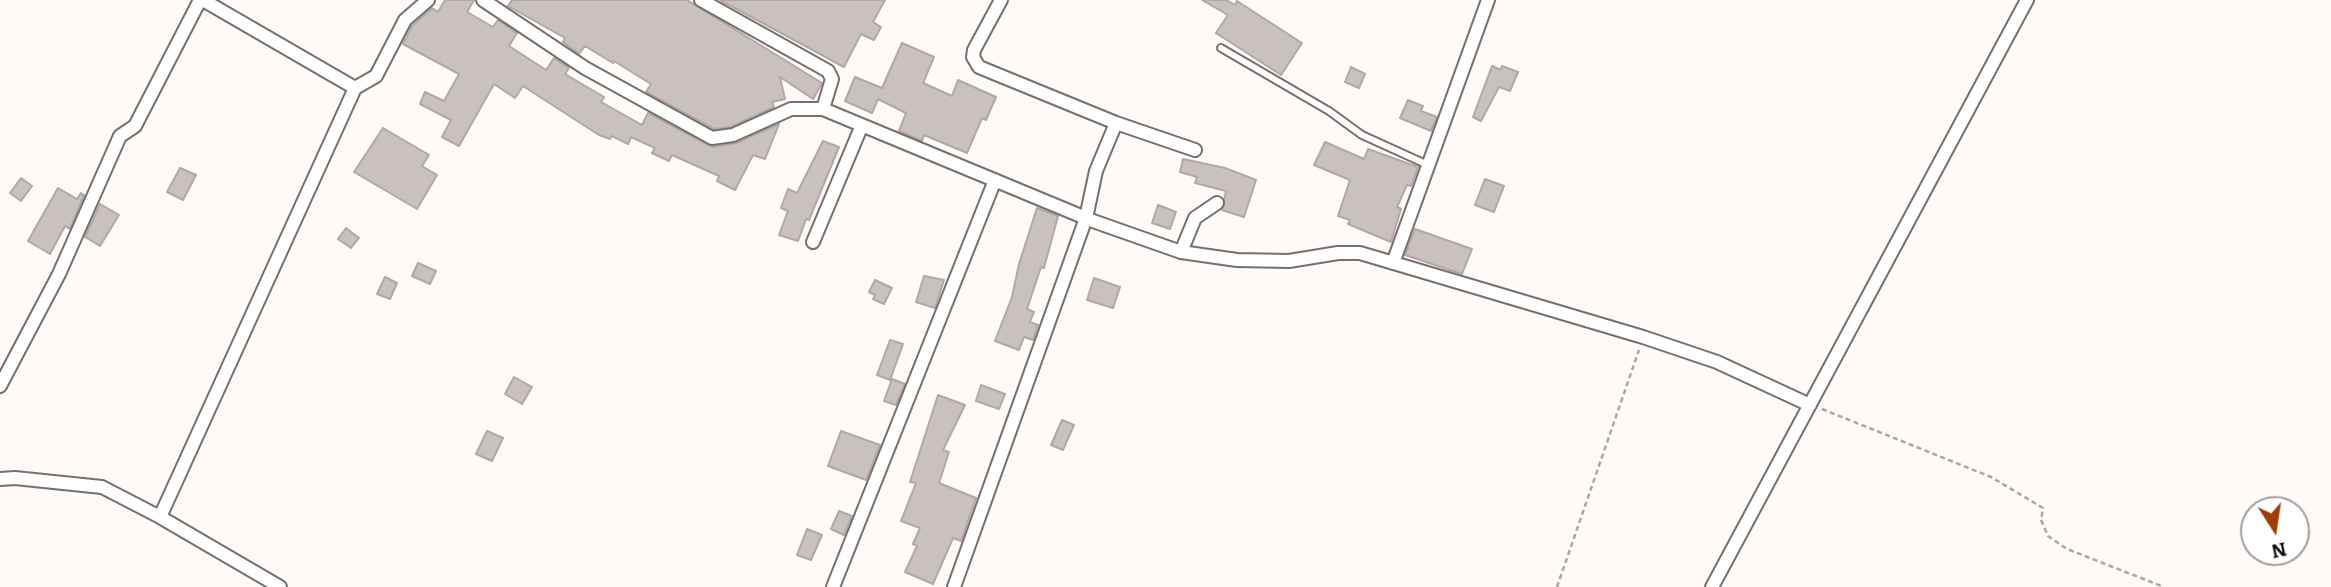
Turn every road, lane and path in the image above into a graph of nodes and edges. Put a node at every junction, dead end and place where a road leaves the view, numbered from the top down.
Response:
1 (201, 0) edge
2 (428, 0) edge
3 (483, 0) edge
4 (701, 0) edge
5 (1001, 0) edge
6 (1488, 0) edge
7 (2027, 0) edge
8 (1221, 48) dead end
9 (355, 88) junction
10 (823, 109) junction
11 (1116, 123) junction
12 (862, 125) junction
13 (1195, 150) dead end
14 (1428, 165) junction
15 (995, 180) junction
16 (1217, 203) dead end
17 (1086, 218) junction
18 (813, 242) dead end
19 (1181, 252) junction
20 (1393, 262) junction
21 (1643, 337) junction
22 (0, 386) edge
23 (1810, 405) junction
24 (0, 479) edge
25 (160, 517) junction
26 (280, 587) edge
27 (833, 587) edge
28 (954, 587) edge
29 (1557, 587) edge
30 (1712, 587) edge
31 (2164, 587) edge

1 - 9 street
1 - 22 street
2 - 9 street
3 - 10 street
4 - 10 street
5 - 11 street
6 - 14 street
7 - 23 street
8 - 14 lane
9 - 25 street
10 - 12 street
11 - 13 street
11 - 17 street
12 - 15 street
12 - 18 street
14 - 20 street
15 - 17 street
15 - 27 street
16 - 19 street
17 - 19 street
17 - 28 street
19 - 20 street
20 - 21 street
21 - 23 street
21 - 29 path
23 - 30 street
23 - 31 path
24 - 25 street
25 - 26 street

